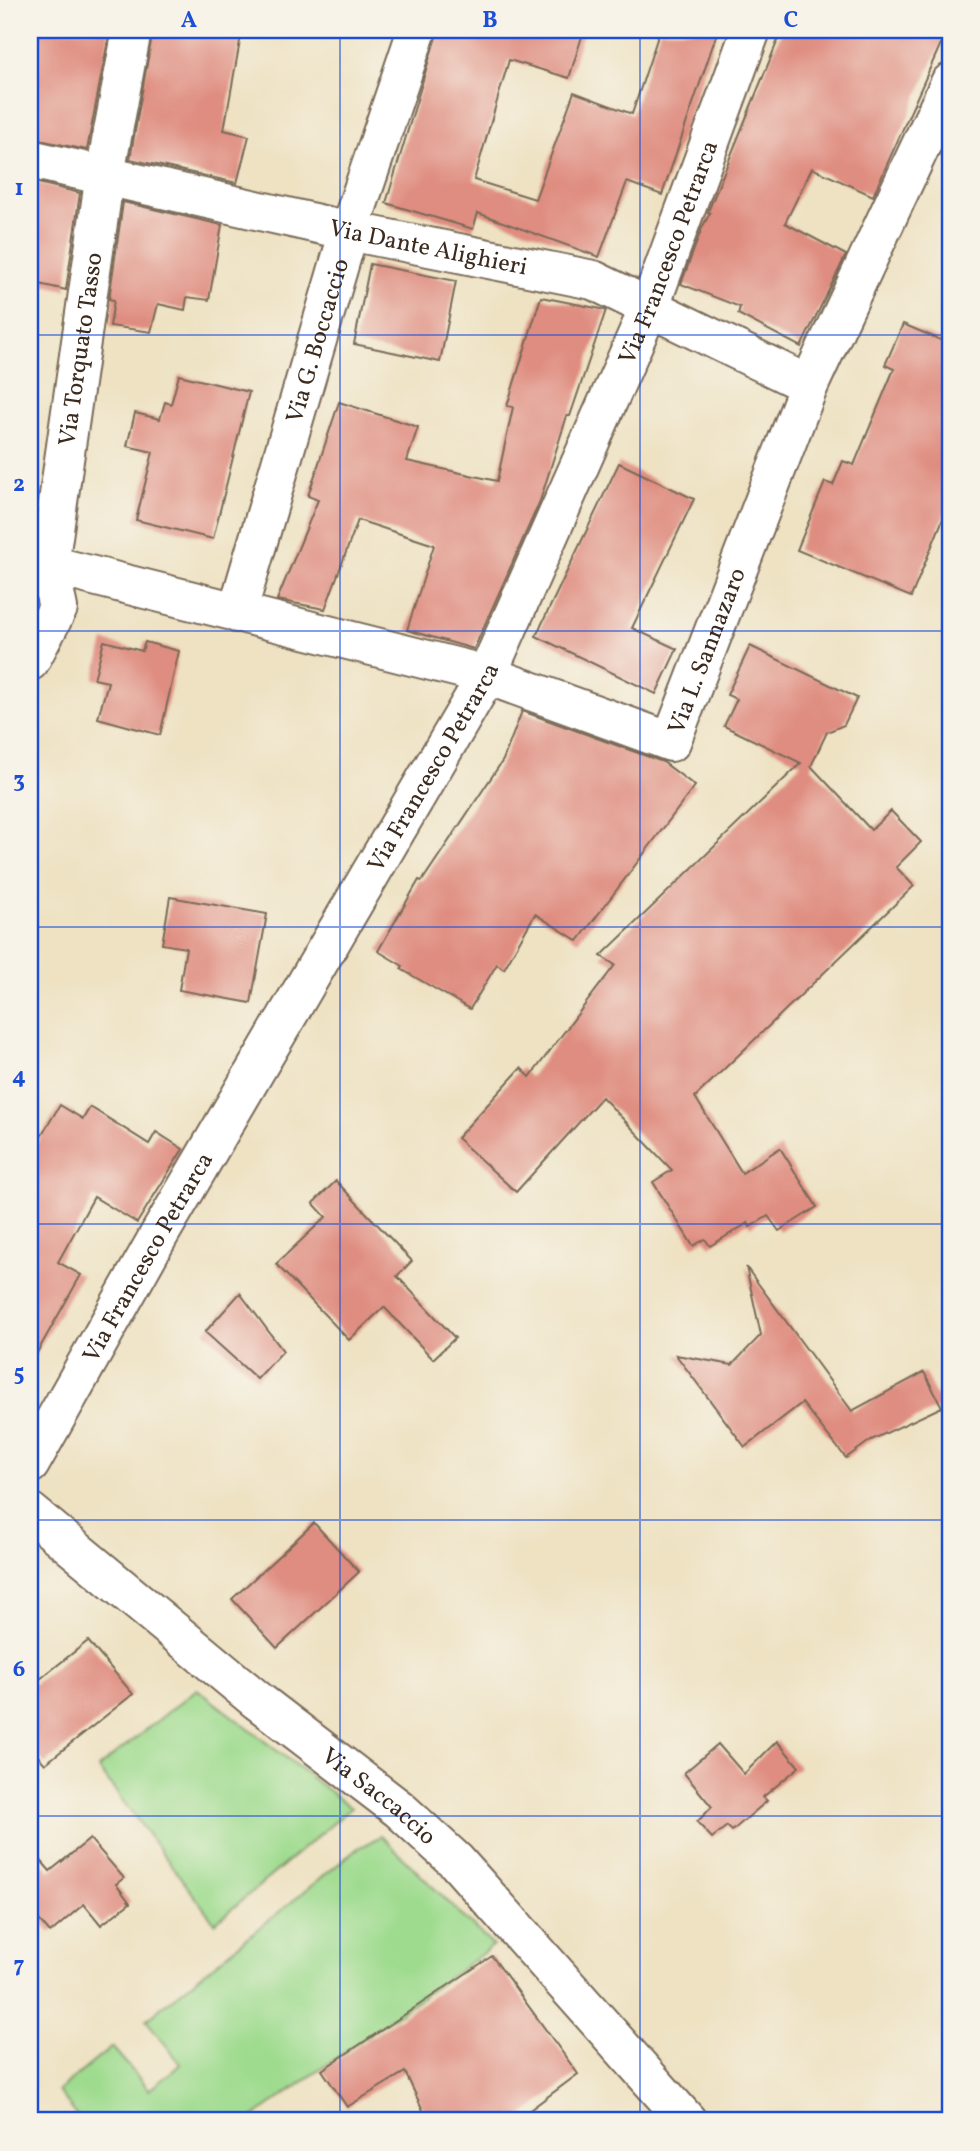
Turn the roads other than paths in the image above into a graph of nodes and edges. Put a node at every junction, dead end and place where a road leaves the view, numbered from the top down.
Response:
1 (132, 30) edge
2 (417, 30) edge
3 (751, 30) edge
4 (950, 83) edge
5 (30, 159) edge
6 (105, 174) junction
7 (349, 231) junction
8 (650, 306) junction
9 (809, 385) junction
10 (39, 563) edge
11 (237, 614) junction
12 (30, 661) edge
13 (487, 675) junction
14 (30, 1464) edge
15 (30, 1512) edge
16 (687, 2121) edge

1 - 6 street, Via Torquato Tasso
2 - 7 street, Via G. Boccaccio
3 - 8 street, Via Francesco Petrarca
4 - 9 street, Via L. Sannazaro
5 - 6 street, Via Dante Alighieri
6 - 7 street, Via Dante Alighieri
6 - 10 street, Via Torquato Tasso
7 - 8 street, Via Dante Alighieri
7 - 11 street, Via G. Boccaccio
8 - 9 street, Via Dante Alighieri
8 - 13 street, Via Francesco Petrarca
9 - 13 street, Via L. Sannazaro
10 - 11 street, Via L. Sannazaro
10 - 12 street, Via Torquato Tasso
11 - 13 street, Via L. Sannazaro
13 - 14 street, Via Francesco Petrarca
15 - 16 street, Via Saccaccio

